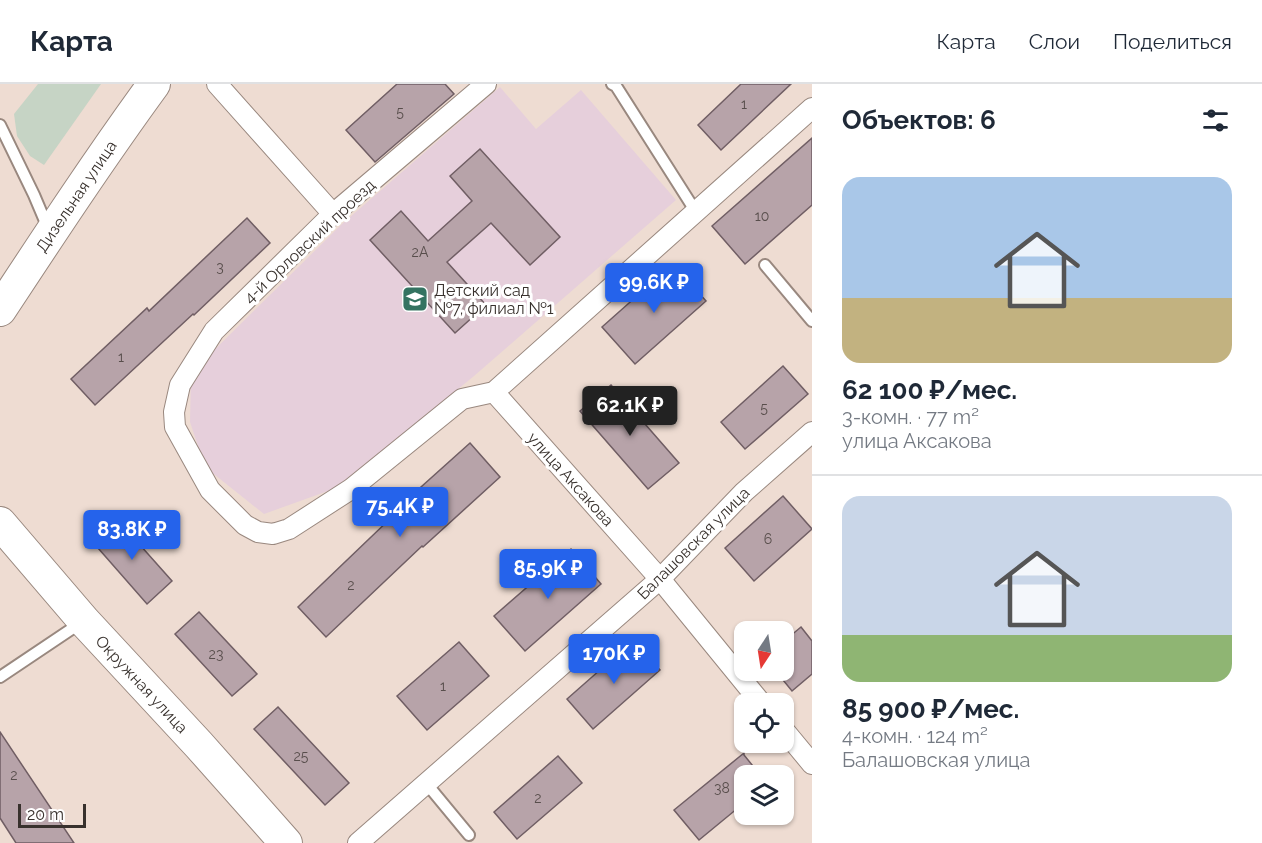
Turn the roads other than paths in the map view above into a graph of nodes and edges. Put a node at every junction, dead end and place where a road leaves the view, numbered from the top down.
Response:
1 (154, 84) edge
2 (217, 84) edge
3 (486, 84) edge
4 (612, 84) edge
5 (812, 108) edge
6 (0, 125) edge
7 (696, 212) junction
8 (333, 214) junction
9 (50, 233) junction
10 (765, 265) dead end
11 (0, 310) edge
12 (812, 321) edge
13 (494, 392) junction
14 (812, 432) edge
15 (0, 523) edge
16 (660, 579) junction
17 (84, 621) junction
18 (0, 677) edge
19 (753, 693) edge
20 (794, 742) edge
21 (812, 764) edge
22 (426, 783) junction
23 (469, 836) dead end
24 (286, 843) edge
25 (358, 843) edge

1 - 9 main road, Дизельная улица
2 - 8 street
3 - 8 street, 4-й Орловский проезд
4 - 7 lane
5 - 7 street
6 - 9 lane
7 - 13 street
8 - 13 street, 4-й Орловский проезд
9 - 11 main road, Дизельная улица
10 - 12 lane
13 - 16 street, улица Аксакова
14 - 16 street, Балашовская улица
15 - 17 main road, Окружная улица
16 - 19 street, улица Аксакова
16 - 22 street, Балашовская улица
17 - 18 lane
17 - 24 main road, Окружная улица
20 - 21 street
22 - 23 lane
22 - 25 street, Балашовская улица

